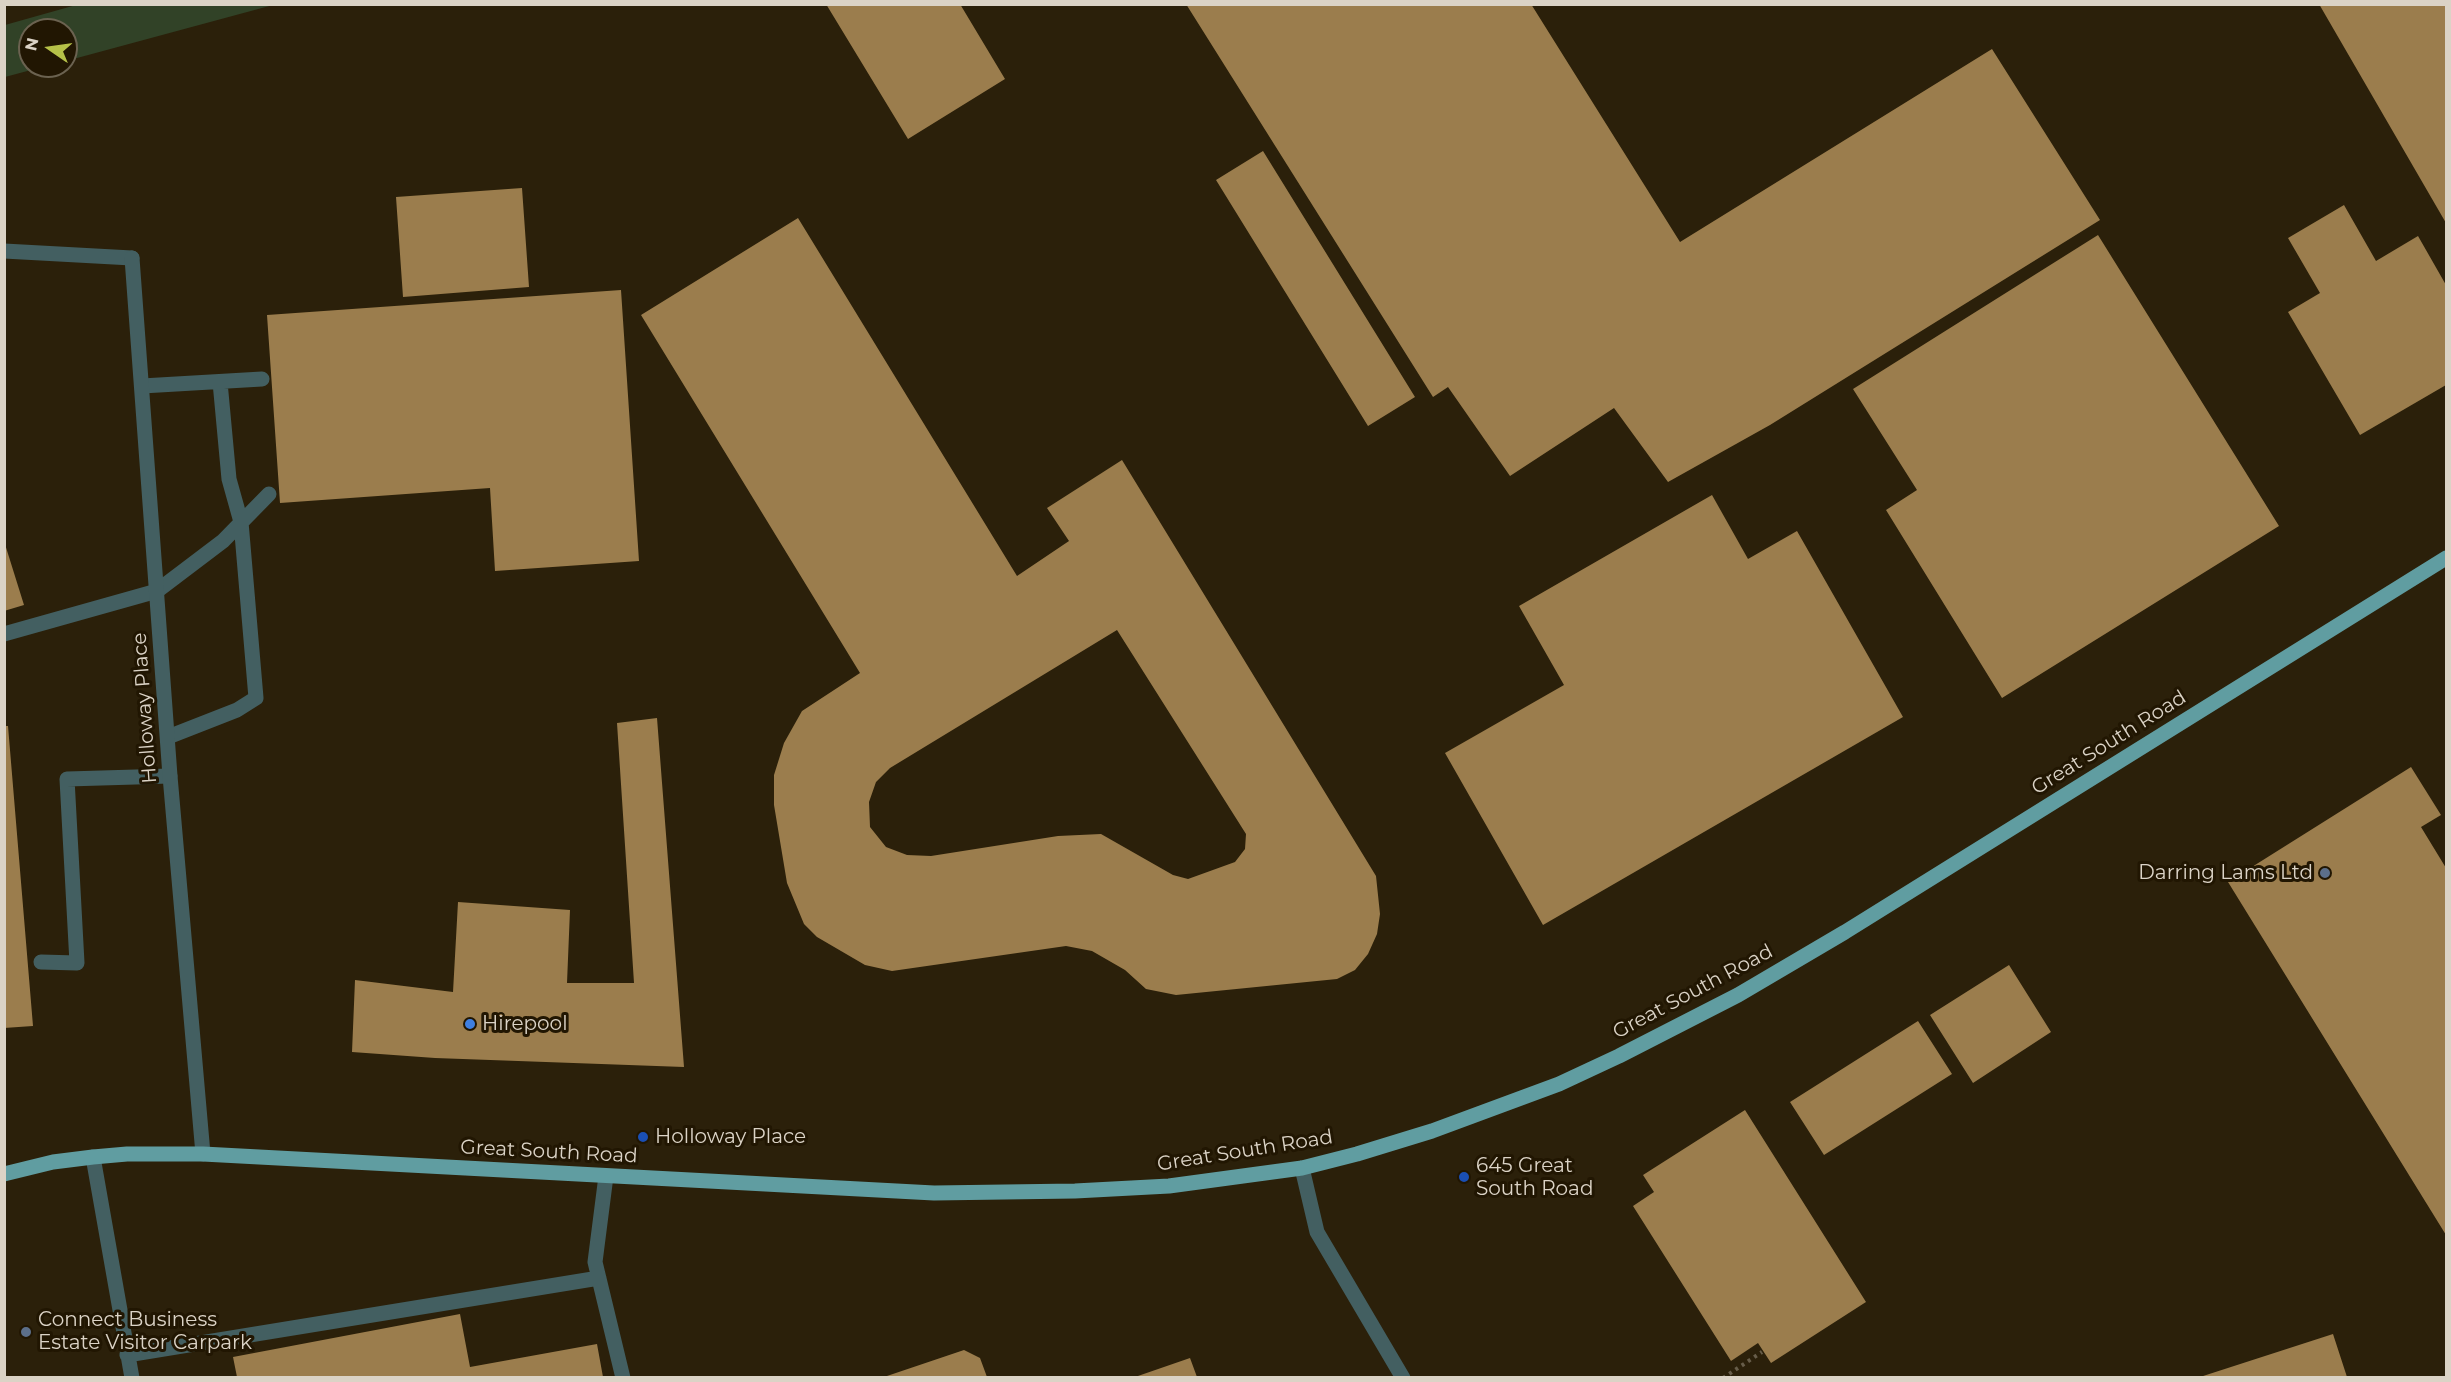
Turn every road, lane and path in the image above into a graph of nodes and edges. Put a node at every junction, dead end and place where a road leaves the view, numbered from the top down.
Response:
1 (4, 251) edge
2 (262, 379) dead end
3 (220, 382) junction
4 (142, 386) junction
5 (269, 494) dead end
6 (241, 522) junction
7 (2446, 558) edge
8 (157, 591) junction
9 (4, 634) edge
10 (168, 737) junction
11 (171, 776) junction
12 (41, 963) dead end
13 (203, 1154) junction
14 (93, 1157) junction
15 (1302, 1168) junction
16 (4, 1174) edge
17 (606, 1176) junction
18 (599, 1278) junction
19 (1762, 1352) dead end
20 (127, 1355) junction
21 (132, 1377) edge
22 (623, 1377) edge
23 (1403, 1377) edge
24 (1723, 1377) edge

1 - 4 street, Holloway Place
2 - 3 street
3 - 4 street
3 - 6 street
4 - 8 street, Holloway Place
5 - 6 street
6 - 8 street
6 - 10 street
7 - 15 main road, Great South Road
8 - 9 street
8 - 10 street, Holloway Place
10 - 11 street, Holloway Place
11 - 12 street
11 - 13 street, Holloway Place
13 - 14 main road, Great South Road
13 - 17 main road, Great South Road
14 - 16 main road, Great South Road
14 - 20 street
15 - 17 main road, Great South Road
15 - 23 street
17 - 18 street
18 - 20 street
18 - 22 street
19 - 24 path
20 - 21 street

